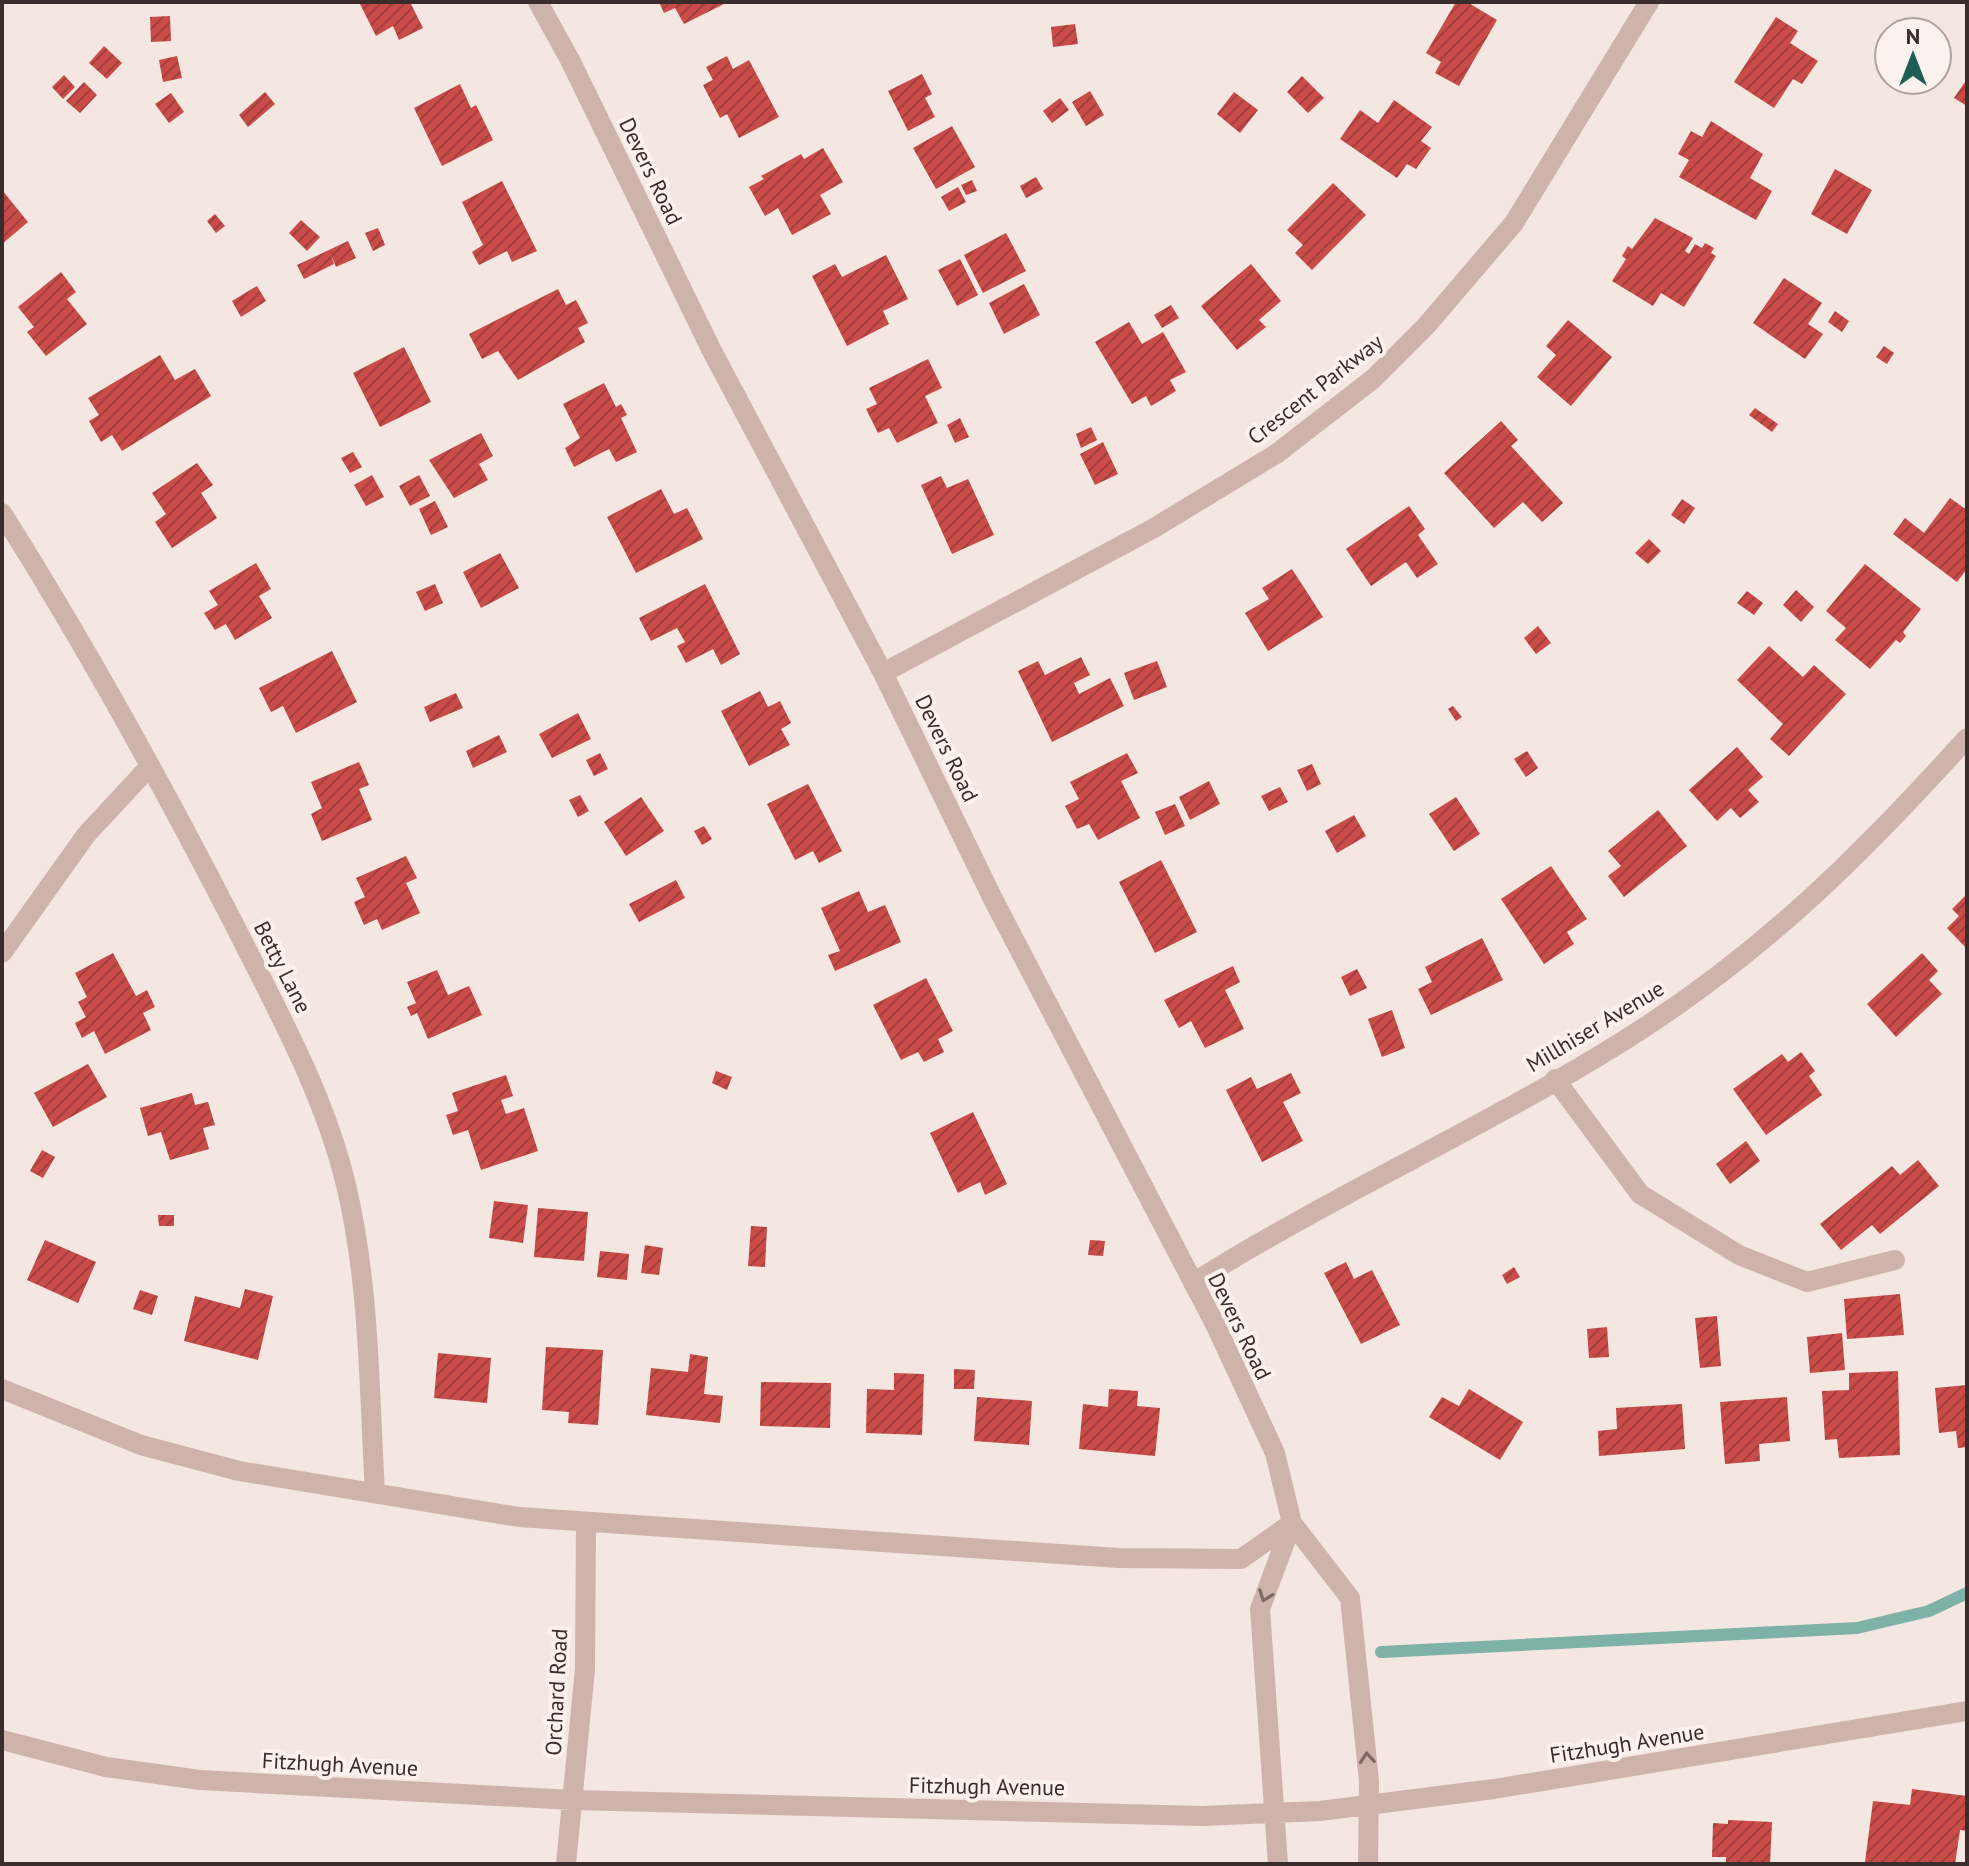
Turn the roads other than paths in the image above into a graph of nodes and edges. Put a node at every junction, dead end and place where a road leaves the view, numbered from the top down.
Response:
1 (538, 2) edge
2 (1649, 2) edge
3 (2, 513) edge
4 (883, 673) junction
5 (1967, 738) edge
6 (150, 766) junction
7 (2, 953) edge
8 (1555, 1079) junction
9 (1895, 1260) dead end
10 (1193, 1283) junction
11 (2, 1389) edge
12 (375, 1493) junction
13 (586, 1523) junction
14 (1292, 1523) junction
15 (1967, 1711) edge
16 (2, 1740) edge
17 (573, 1800) junction
18 (1367, 1805) junction
19 (1275, 1813) junction
20 (566, 1864) edge
21 (1278, 1864) edge
22 (1368, 1864) edge

1 - 4 street, Devers Road
2 - 4 street, Crescent Parkway
3 - 6 street, Betty Lane
4 - 10 street, Devers Road
5 - 8 street, Millhiser Avenue
6 - 7 street
6 - 12 street, Betty Lane
8 - 9 street
8 - 10 street, Millhiser Avenue
10 - 14 street, Devers Road
11 - 12 street
12 - 13 street
13 - 14 street
13 - 17 street, Orchard Road
18 -> 14 street, Devers Road
14 -> 19 street
15 - 18 street, Fitzhugh Avenue
16 - 17 street, Fitzhugh Avenue
17 - 19 street, Fitzhugh Avenue
17 - 20 street, Orchard Road
18 - 19 street, Fitzhugh Avenue
18 - 22 street, Devers Road
19 - 21 street

